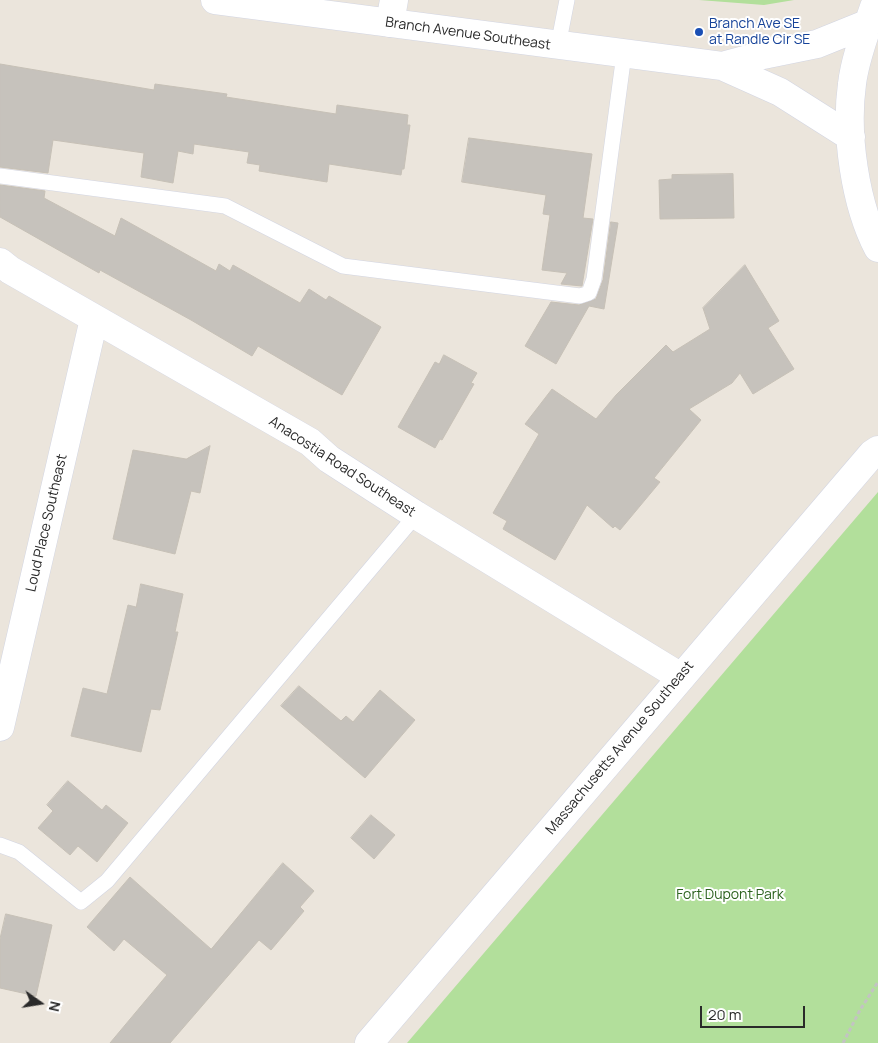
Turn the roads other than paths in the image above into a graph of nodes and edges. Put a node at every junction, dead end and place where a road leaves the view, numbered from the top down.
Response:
1 (215, 0) edge
2 (567, 0) edge
3 (873, 11) edge
4 (392, 12) edge
5 (558, 46) junction
6 (624, 54) junction
7 (722, 66) junction
8 (851, 137) junction
9 (0, 176) edge
10 (878, 248) edge
11 (0, 262) edge
12 (94, 319) junction
13 (876, 447) edge
14 (416, 515) junction
15 (681, 677) junction
16 (0, 727) edge
17 (0, 845) edge
18 (369, 1043) edge

1 - 4 street, Branch Avenue Southeast
2 - 5 lane
3 - 7 street, Branch Avenue Southeast
3 - 8 street
4 - 5 street, Branch Avenue Southeast
5 - 6 street, Branch Avenue Southeast
6 - 7 street, Branch Avenue Southeast
6 - 9 lane
7 - 8 street, Branch Avenue Southeast
8 - 10 street
11 - 12 street, Anacostia Road Southeast
12 - 14 street, Anacostia Road Southeast
12 - 16 street, Loud Place Southeast
13 - 15 street, Massachusetts Avenue Southeast
14 - 15 street, Anacostia Road Southeast
14 - 17 lane
15 - 18 street, Massachusetts Avenue Southeast

